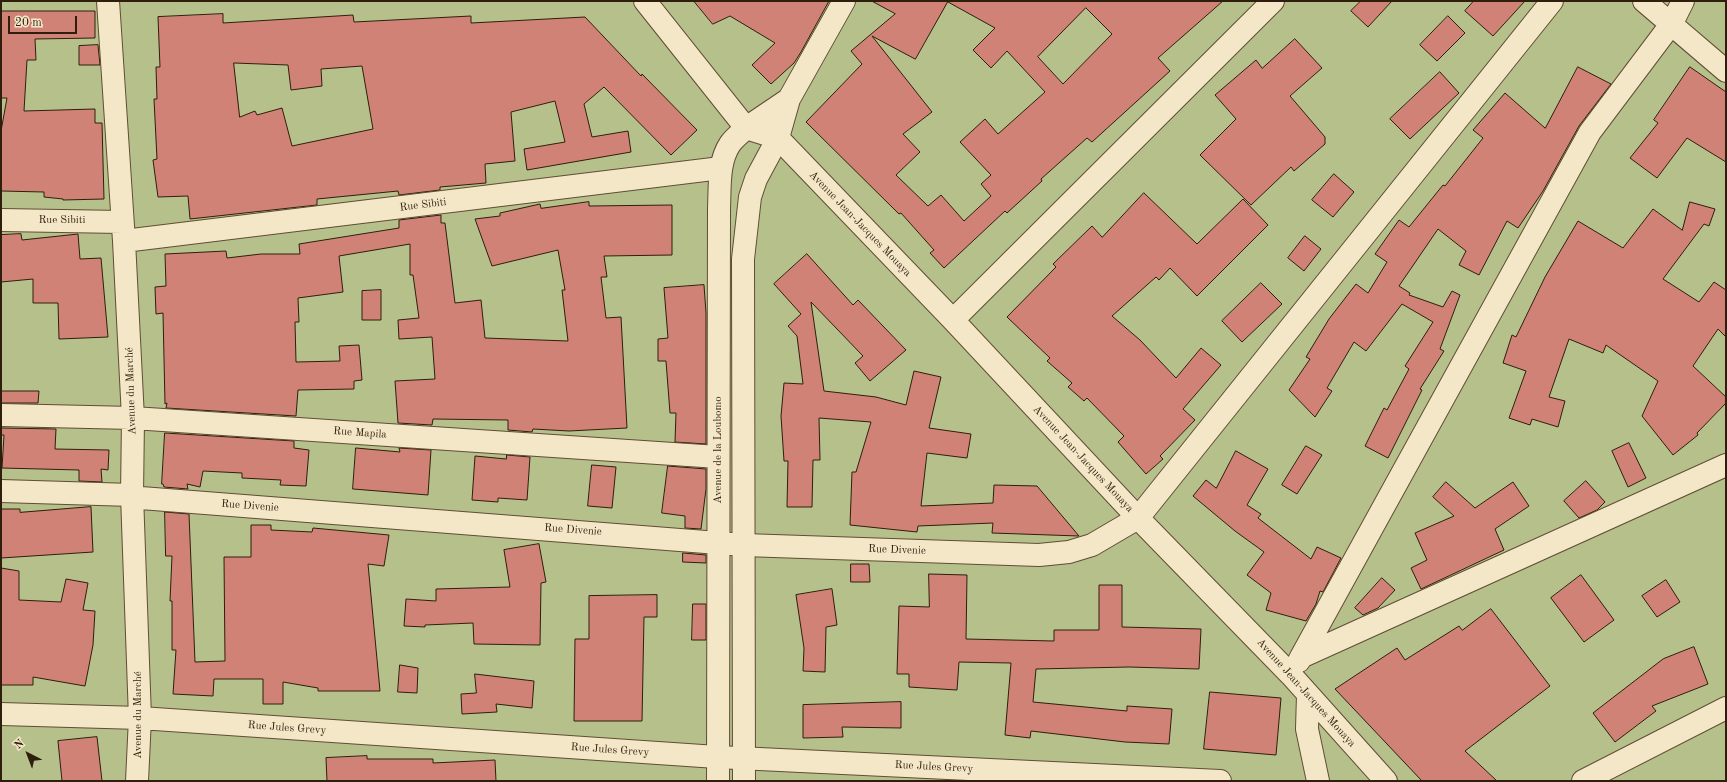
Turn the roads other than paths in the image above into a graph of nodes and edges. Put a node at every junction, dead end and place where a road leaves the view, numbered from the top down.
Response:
1 (108, 1) edge
2 (645, 1) edge
3 (844, 1) edge
4 (1273, 1) edge
5 (1552, 1) edge
6 (1644, 1) edge
7 (1683, 1) edge
8 (1672, 23) junction
9 (1726, 71) edge
10 (789, 99) junction
11 (746, 128) junction
12 (778, 138) junction
13 (721, 168) junction
14 (1, 220) edge
15 (123, 231) junction
16 (953, 320) junction
17 (1, 415) edge
18 (133, 418) junction
19 (718, 457) junction
20 (1726, 465) edge
21 (1, 491) edge
22 (132, 495) junction
23 (1138, 518) junction
24 (717, 541) junction
25 (744, 545) junction
26 (1296, 666) junction
27 (1308, 695) junction
28 (1726, 708) edge
29 (1, 714) edge
30 (140, 718) junction
31 (717, 757) junction
32 (744, 758) junction
33 (137, 781) edge
34 (718, 781) edge
35 (744, 781) edge
36 (1220, 781) edge
37 (1318, 781) edge
38 (1386, 781) edge
39 (1582, 781) edge

1 - 15 street, Avenue du Marché
2 - 11 street
3 - 10 street
4 - 16 street
5 - 23 street
6 - 8 street
7 - 8 street
8 - 9 street
8 - 26 street
10 - 11 street, Avenue de la Loubomo
10 - 12 street
11 - 12 street
11 - 13 street, Avenue de la Loubomo
12 - 16 street, Avenue Jean-Jacques Mouaya
12 - 25 street
13 - 15 street, Rue Sibiti
13 - 19 street, Avenue de la Loubomo
14 - 15 street, Rue Sibiti
15 - 18 street, Avenue du Marché
16 - 23 street, Avenue Jean-Jacques Mouaya
17 - 18 street, Rue Mapila
18 - 19 street, Rue Mapila
18 - 22 street, Avenue du Marché
19 - 24 street, Avenue de la Loubomo
20 - 26 street
21 - 22 street, Rue Divenie
22 - 24 street, Rue Divenie
22 - 30 street, Avenue du Marché
23 - 25 street, Rue Divenie
23 - 26 street, Avenue Jean-Jacques Mouaya
24 - 25 street, Rue Divenie
24 - 31 street, Avenue de la Loubomo
25 - 32 street
26 - 27 street, Avenue Jean-Jacques Mouaya
27 - 37 street
27 - 38 street, Avenue Jean-Jacques Mouaya
28 - 39 street
29 - 30 street, Rue Jules Grevy
30 - 31 street, Rue Jules Grevy
30 - 33 street, Avenue du Marché
31 - 32 street, Rue Jules Grevy
31 - 34 street, Avenue de la Loubomo
32 - 35 street
32 - 36 street, Rue Jules Grevy

